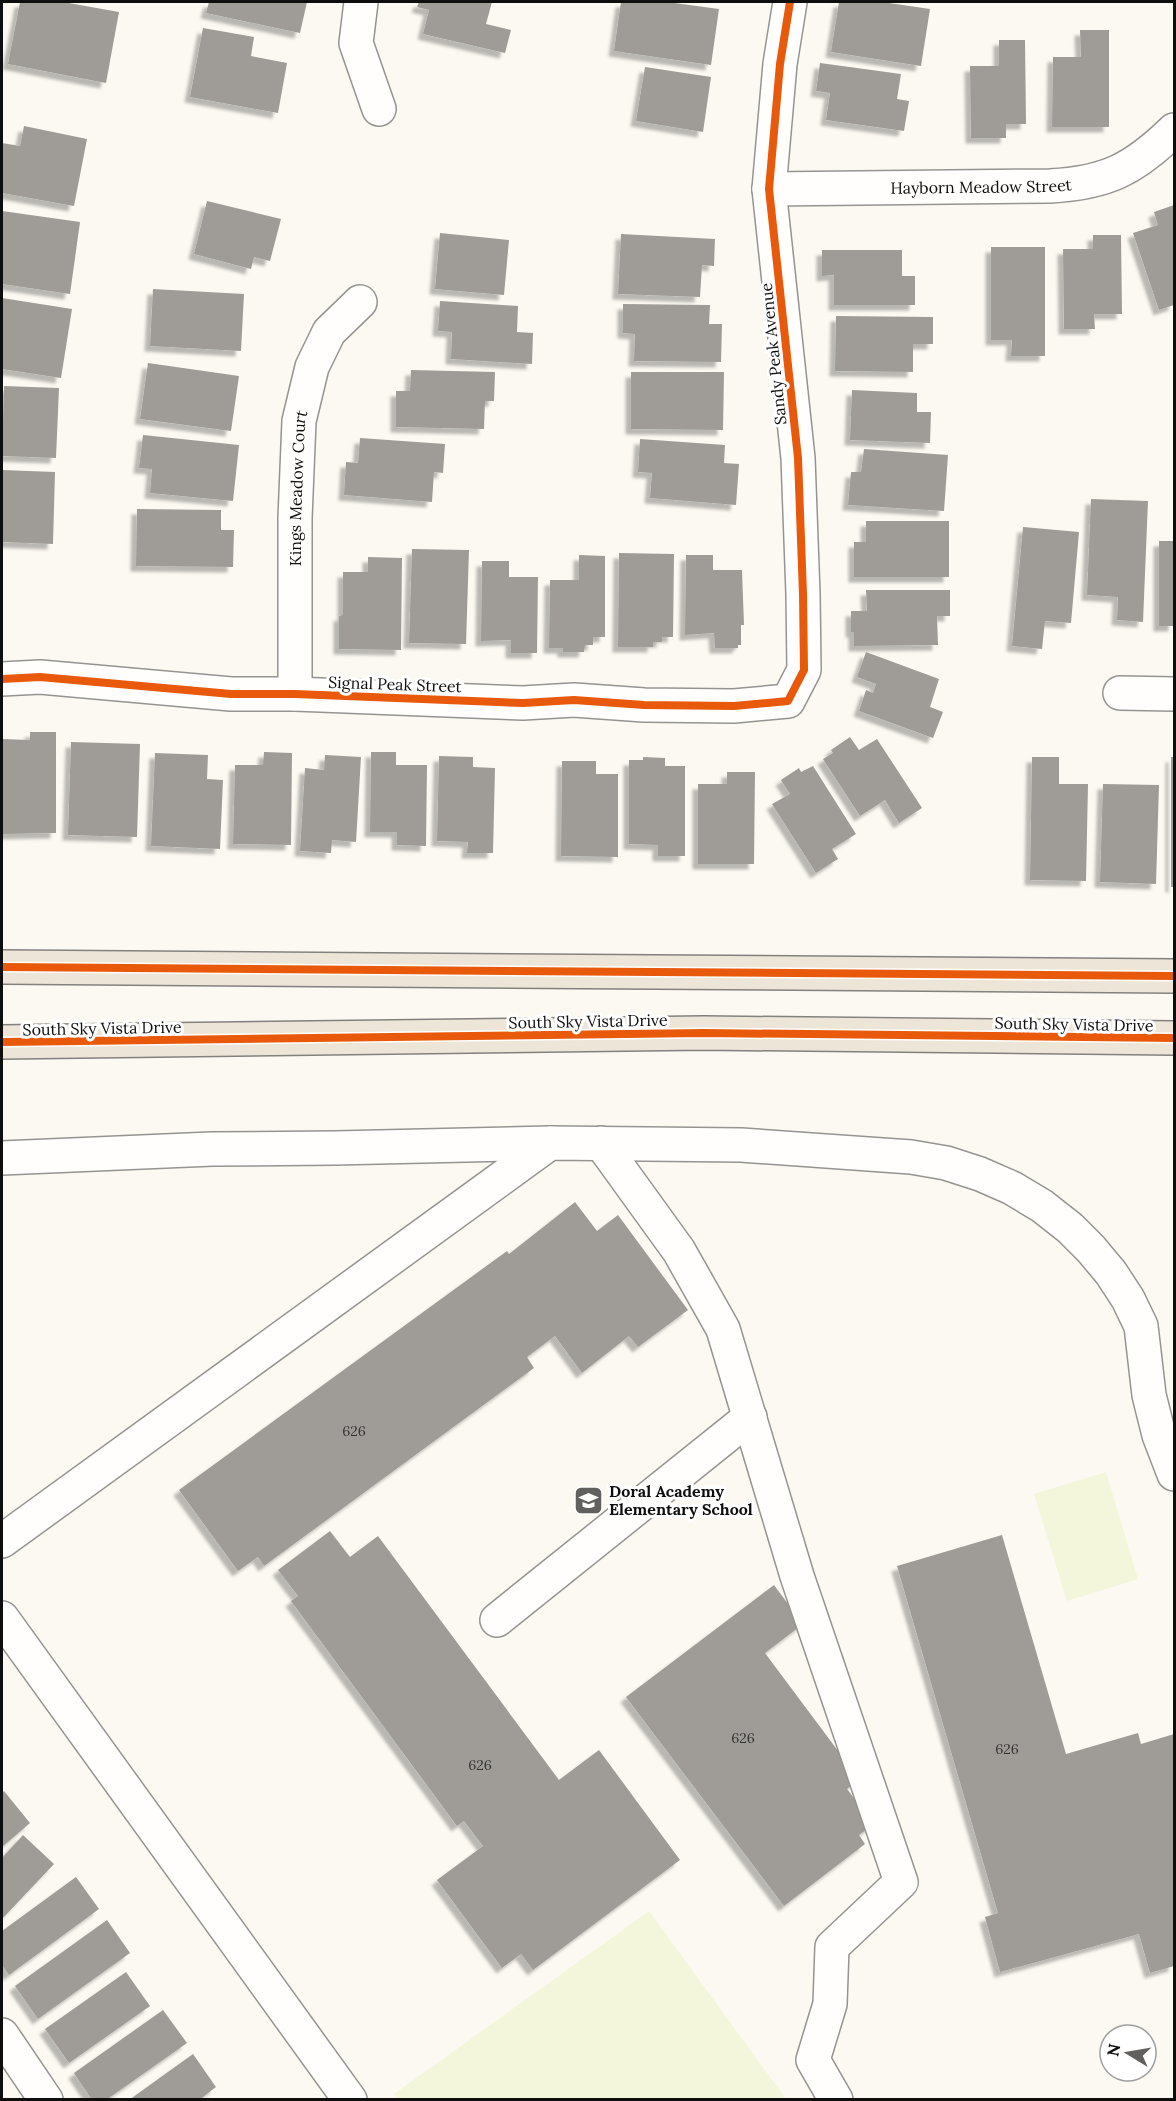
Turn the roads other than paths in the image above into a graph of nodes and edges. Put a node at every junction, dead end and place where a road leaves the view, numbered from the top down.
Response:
1 (362, 2) edge
2 (790, 2) edge
3 (379, 109) dead end
4 (1174, 130) edge
5 (769, 189) junction
6 (360, 302) dead end
7 (2, 679) edge
8 (1120, 693) dead end
9 (295, 694) junction
10 (1174, 694) edge
11 (788, 701) joint
12 (2, 967) edge
13 (1174, 976) edge
14 (1174, 1038) edge
15 (2, 1042) edge
16 (550, 1143) junction
17 (601, 1143) junction
18 (2, 1158) edge
19 (750, 1417) junction
20 (1174, 1474) edge
21 (2, 1541) edge
22 (2, 1618) edge
23 (497, 1620) dead end
24 (2, 2035) edge
25 (46, 2100) edge
26 (350, 2100) edge
27 (836, 2100) edge

1 - 3 street
2 - 5 street, Sandy Peak Avenue
4 - 5 street, Hayborn Meadow Street
5 - 11 street, Sandy Peak Avenue
6 - 9 street, Kings Meadow Court
7 - 9 street, Signal Peak Street
8 - 10 street
9 - 11 street, Signal Peak Street
12 - 13 main road
14 - 15 main road, South Sky Vista Drive
16 - 17 street
16 - 18 street
16 - 21 street
17 - 19 street
17 - 20 street
19 - 23 street
19 - 27 street
22 - 26 street
24 - 25 street

